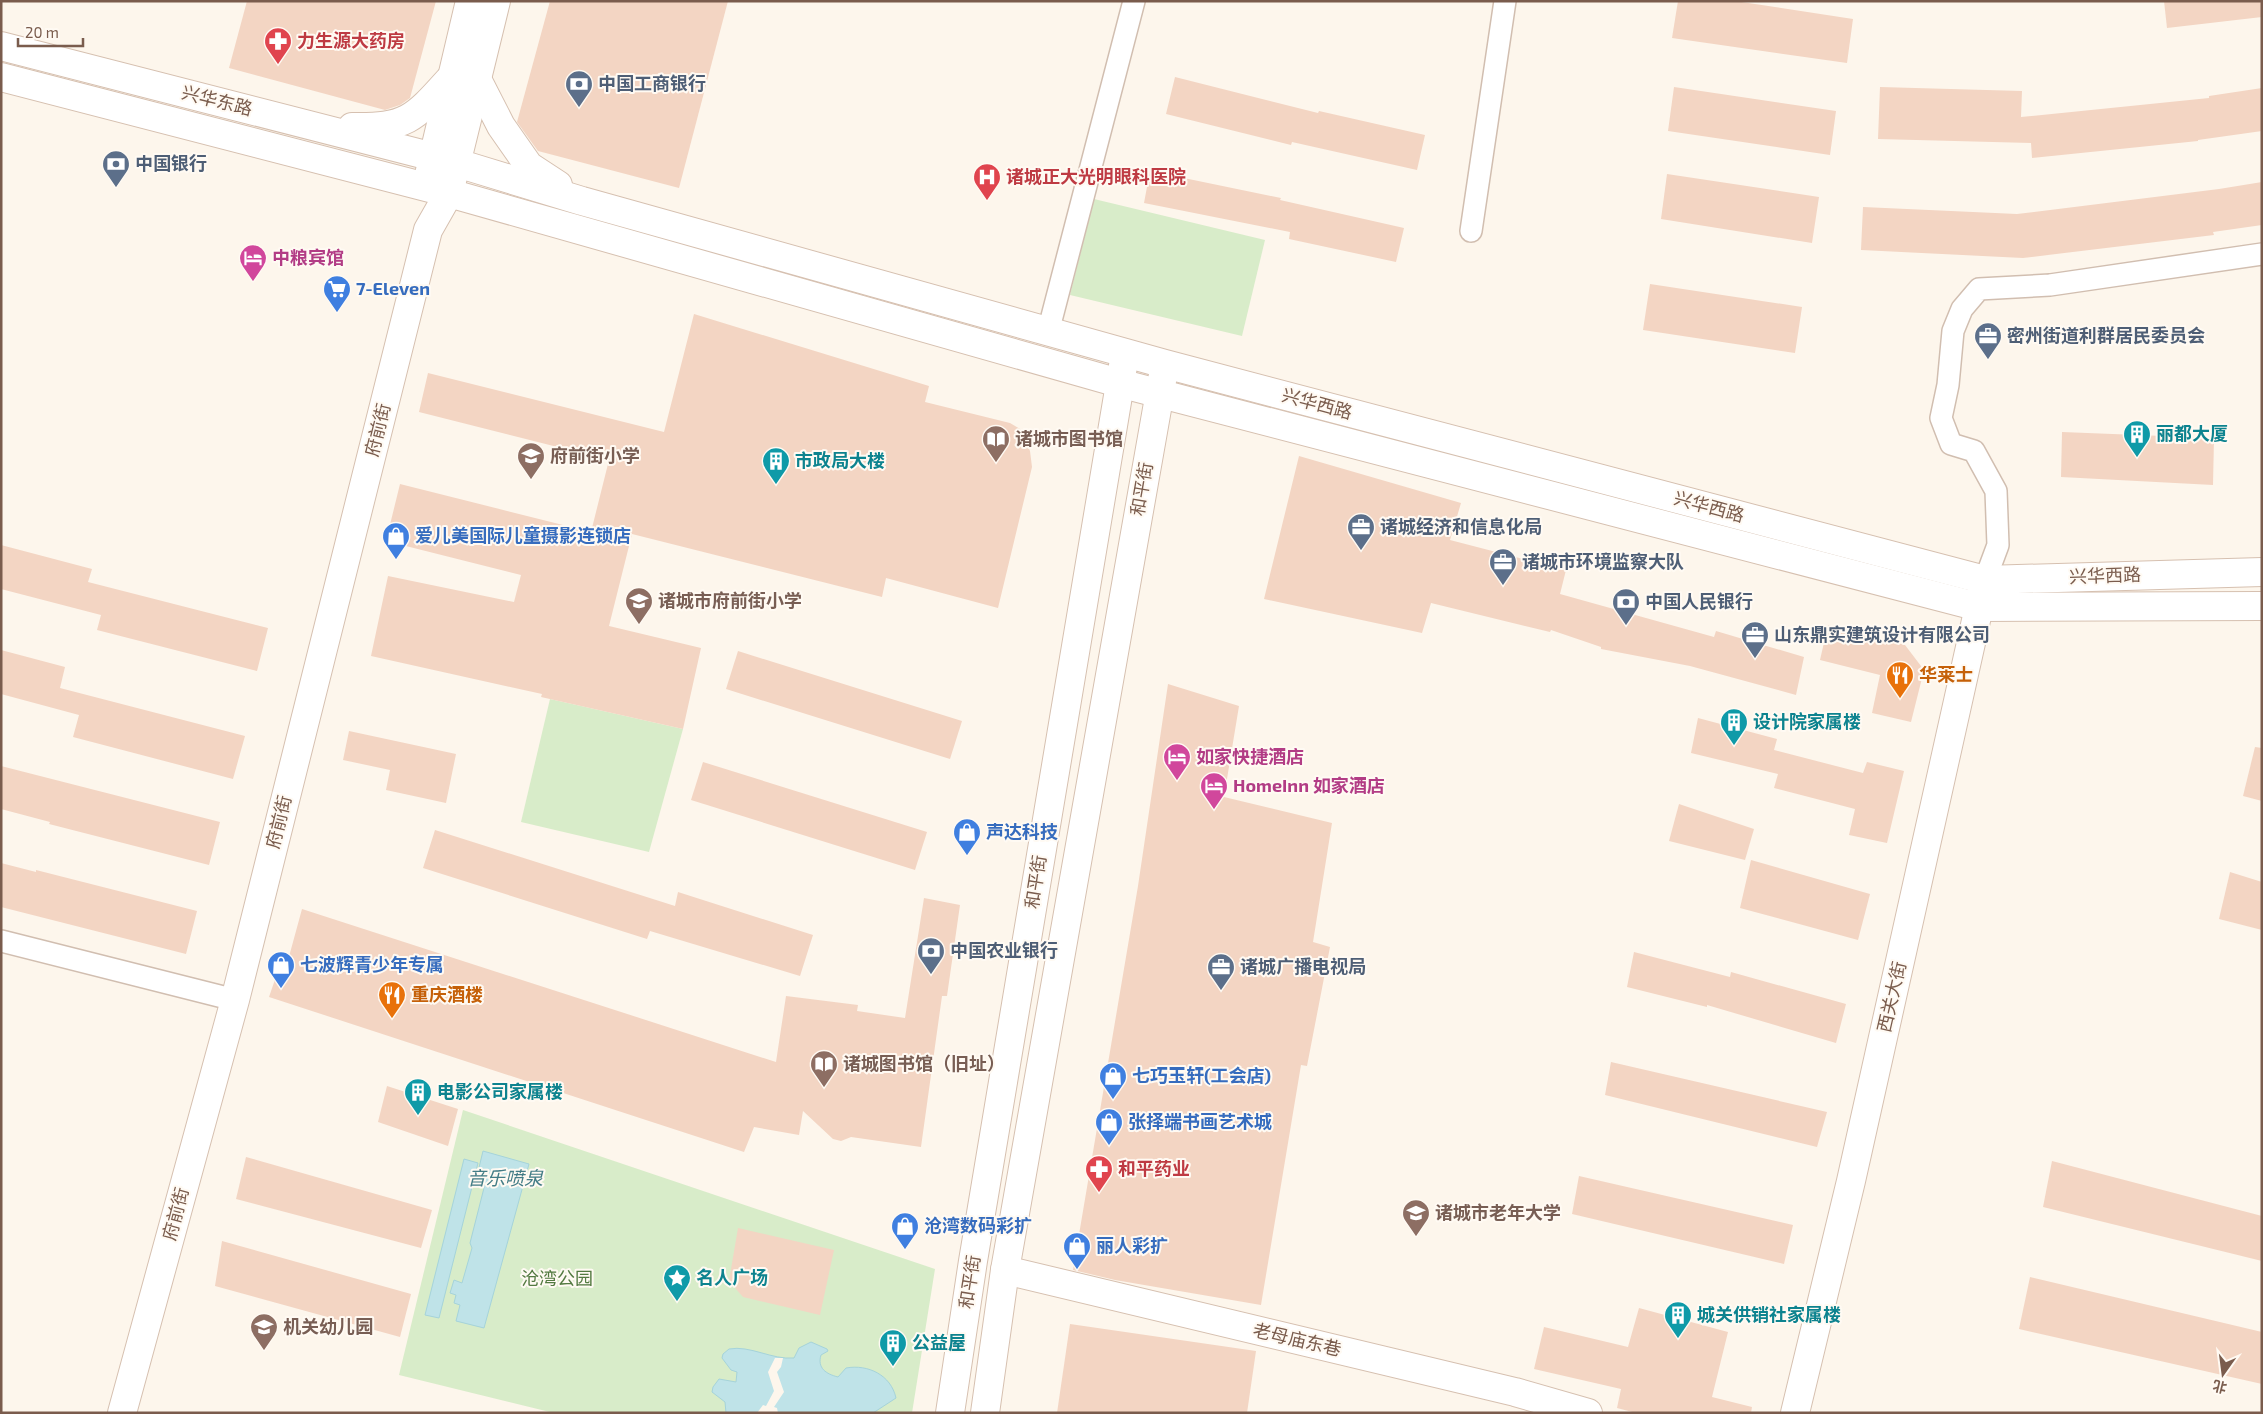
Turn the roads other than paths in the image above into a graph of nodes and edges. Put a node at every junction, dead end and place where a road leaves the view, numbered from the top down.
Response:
1 (470, 1) edge
2 (496, 1) edge
3 (1134, 1) edge
4 (1505, 1) edge
5 (1, 46) edge
6 (1, 77) edge
7 (465, 79) junction
8 (313, 126) junction
9 (445, 160) junction
10 (438, 190) junction
11 (582, 200) junction
12 (1472, 231) dead end
13 (2262, 254) edge
14 (1048, 332) junction
15 (1127, 353) junction
16 (1166, 364) junction
17 (1120, 383) junction
18 (1159, 393) junction
19 (2262, 572) edge
20 (1985, 580) junction
21 (2262, 606) edge
22 (1979, 607) junction
23 (1, 941) edge
24 (235, 1000) junction
25 (1005, 1270) junction
26 (122, 1413) edge
27 (950, 1413) edge
28 (985, 1413) edge
29 (1588, 1413) edge
30 (1795, 1413) edge

1 - 7 main road, 府前街
2 - 7 main road, 府前街
3 - 14 street
4 - 12 street
5 - 8 main road, 兴华东路
6 - 10 main road
7 - 8 main road
7 - 9 main road, 府前街
7 - 11 main road
8 - 9 main road, 兴华东路
9 - 10 main road, 府前街
9 - 11 main road, 兴华东路
10 - 17 main road
10 - 24 main road, 府前街
11 - 14 main road, 兴华西路
13 - 20 street
14 - 15 main road, 兴华西路
15 - 16 main road, 兴华西路
15 - 17 main road, 和平街
16 - 18 main road, 和平街
16 - 20 main road, 兴华西路
17 - 18 main road
17 - 27 main road, 和平街
18 - 22 main road
18 - 25 main road, 和平街
19 - 20 main road, 兴华西路
20 - 22 main road, 西关大街
21 - 22 main road
22 - 30 main road, 西关大街
23 - 24 street
24 - 26 main road, 府前街
25 - 28 main road, 和平街
25 - 29 main road, 老母庙东巷

